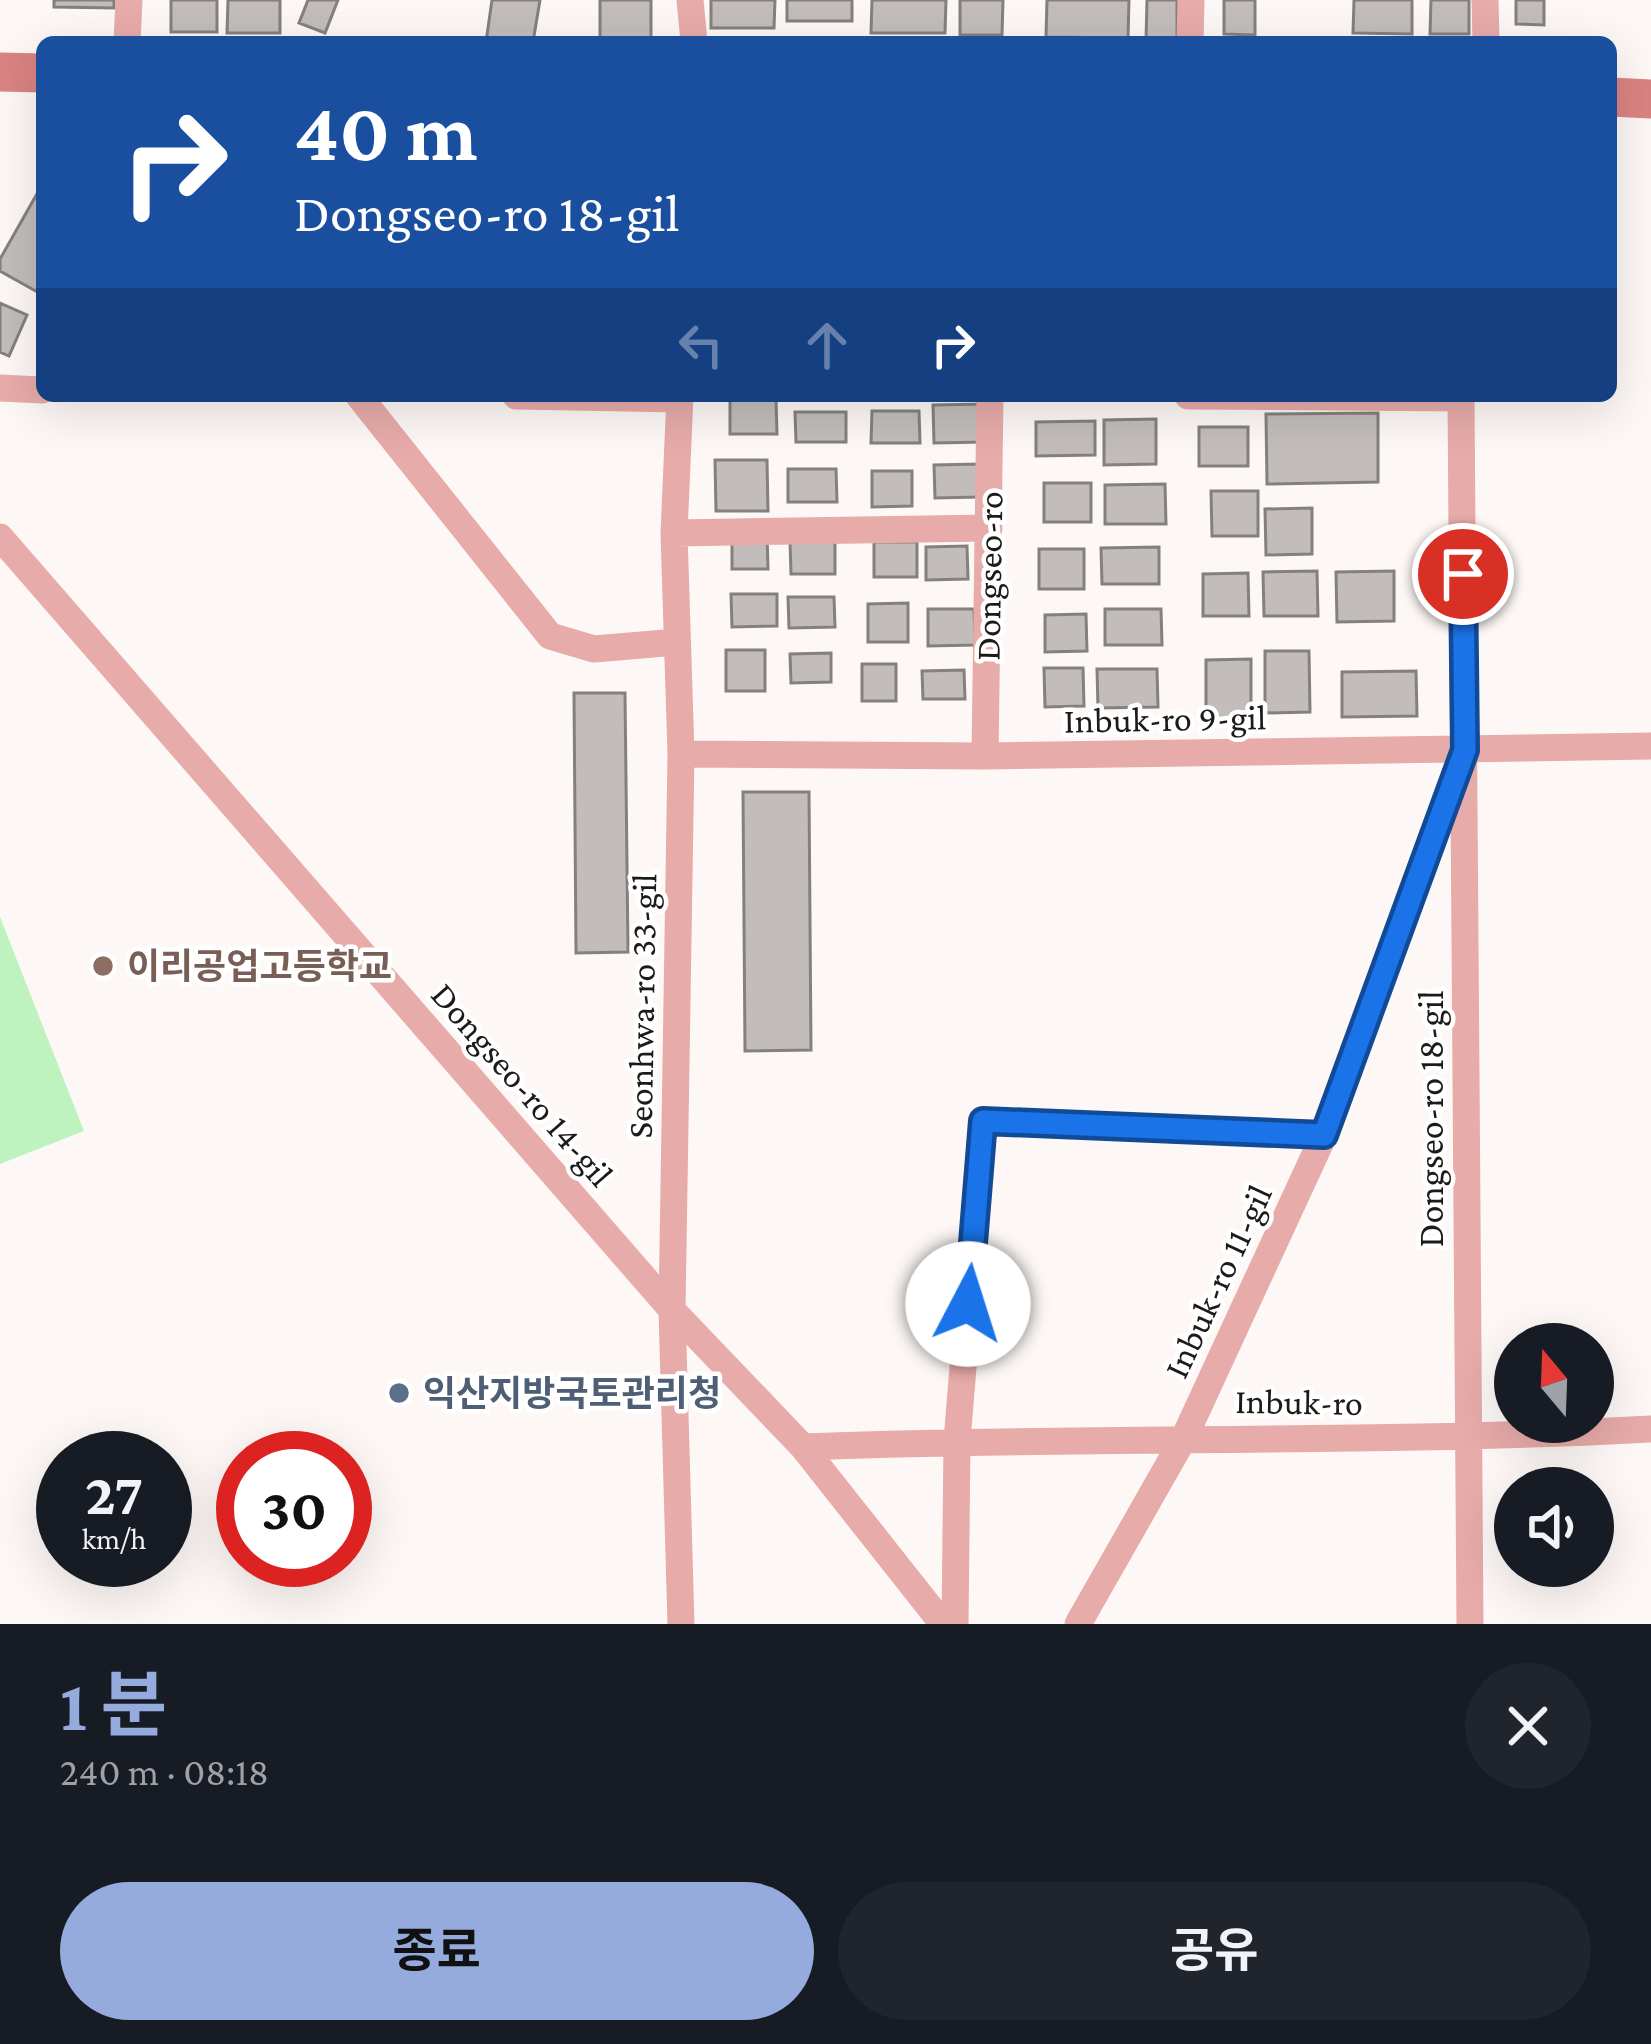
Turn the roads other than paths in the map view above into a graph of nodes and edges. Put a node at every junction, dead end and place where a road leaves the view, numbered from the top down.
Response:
1 (129, 0) edge
2 (691, 0) edge
3 (1191, 0) edge
4 (1485, 0) edge
5 (128, 36) edge
6 (694, 36) edge
7 (1190, 36) edge
8 (1486, 36) edge
9 (0, 72) edge
10 (36, 73) edge
11 (0, 388) edge
12 (36, 390) edge
13 (364, 402) edge
14 (680, 402) edge
15 (990, 402) edge
16 (1461, 402) edge
17 (989, 528) junction
18 (674, 533) junction
19 (0, 538) edge
20 (677, 642) junction
21 (1651, 746) edge
22 (1465, 750) junction
23 (681, 754) junction
24 (985, 756) junction
25 (1324, 1135) junction
26 (672, 1310) junction
27 (1651, 1429) edge
28 (1185, 1436) junction
29 (1467, 1439) junction
30 (957, 1441) junction
31 (803, 1447) junction
32 (681, 1624) edge
33 (943, 1624) edge
34 (955, 1624) edge
35 (1078, 1624) edge
36 (1471, 1624) edge

1 - 5 street
2 - 6 street
3 - 7 street
4 - 8 street
9 - 10 street
11 - 12 street
13 - 20 street
14 - 18 street, Seonhwa-ro 33-gil
15 - 17 street, Dongseo-ro
16 - 22 street, Dongseo-ro 18-gil
17 - 18 street
17 - 24 street, Dongseo-ro
18 - 20 street, Seonhwa-ro 33-gil
19 - 26 street, Dongseo-ro 14-gil
20 - 23 street, Seonhwa-ro 33-gil
21 - 22 street, Inbuk-ro 9-gil
22 - 24 street, Inbuk-ro 9-gil
22 - 25 street, Inbuk-ro 11-gil
22 - 29 street, Dongseo-ro 18-gil
23 - 24 street, Inbuk-ro 9-gil
23 - 26 street, Seonhwa-ro 33-gil
25 - 28 street, Inbuk-ro 11-gil
25 - 30 street
26 - 31 street, Dongseo-ro 14-gil
26 - 32 street, Seonhwa-ro 33-gil
27 - 29 street, Inbuk-ro
28 - 29 street, Inbuk-ro
28 - 30 street, Inbuk-ro
28 - 35 street, Inbuk-ro 11-gil
29 - 36 street, Dongseo-ro 18-gil
30 - 31 street, Inbuk-ro
30 - 34 street
31 - 33 street, Dongseo-ro 14-gil

